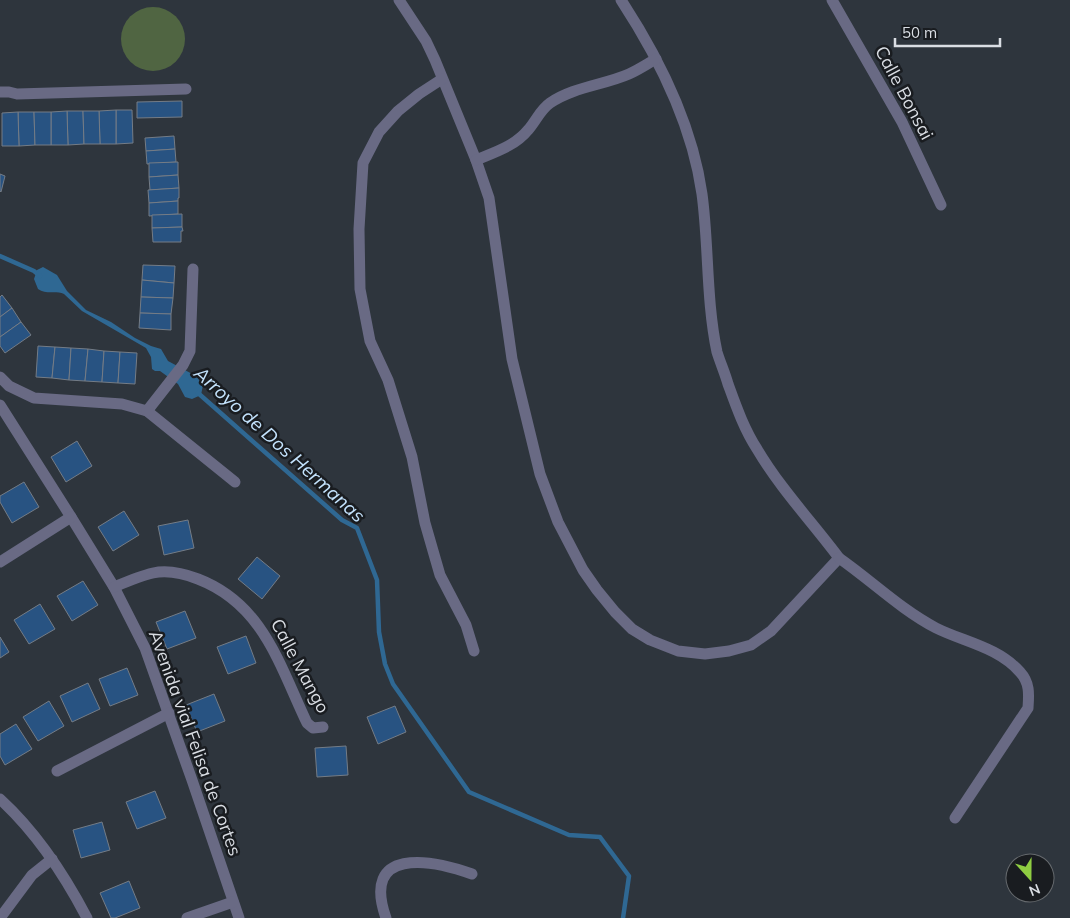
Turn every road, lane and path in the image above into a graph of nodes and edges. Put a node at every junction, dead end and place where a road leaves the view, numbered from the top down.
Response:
1 (621, 0) edge
2 (832, 0) edge
3 (402, 1) edge
4 (656, 59) junction
5 (442, 78) junction
6 (186, 89) dead end
7 (0, 92) edge
8 (476, 160) junction
9 (941, 205) dead end
10 (193, 269) dead end
11 (0, 377) edge
12 (0, 405) edge
13 (147, 411) junction
14 (235, 482) dead end
15 (71, 517) junction
16 (839, 558) junction
17 (0, 562) edge
18 (114, 587) junction
19 (474, 651) dead end
20 (169, 713) junction
21 (323, 727) dead end
22 (57, 770) dead end
23 (0, 798) edge
24 (955, 818) dead end
25 (52, 859) junction
26 (472, 874) dead end
27 (233, 902) junction
28 (0, 918) edge
29 (87, 918) edge
30 (187, 918) edge
31 (239, 918) edge
32 (386, 918) edge

1 - 4 street
2 - 9 street, Calle Bonsai
3 - 5 street
4 - 8 street
4 - 16 street
5 - 8 street
5 - 19 street
6 - 7 street
8 - 16 street
10 - 13 street
11 - 13 street
12 - 15 street, Avenida vial Felisa de Cortes
13 - 14 street
15 - 17 street
15 - 18 street, Avenida vial Felisa de Cortes
16 - 24 street
18 - 20 street, Avenida vial Felisa de Cortes
18 - 21 street, Calle Mango
20 - 22 street
20 - 27 street, Avenida vial Felisa de Cortes
23 - 25 street
25 - 28 street
25 - 29 street
26 - 32 street
27 - 30 street
27 - 31 street, Avenida vial Felisa de Cortes

